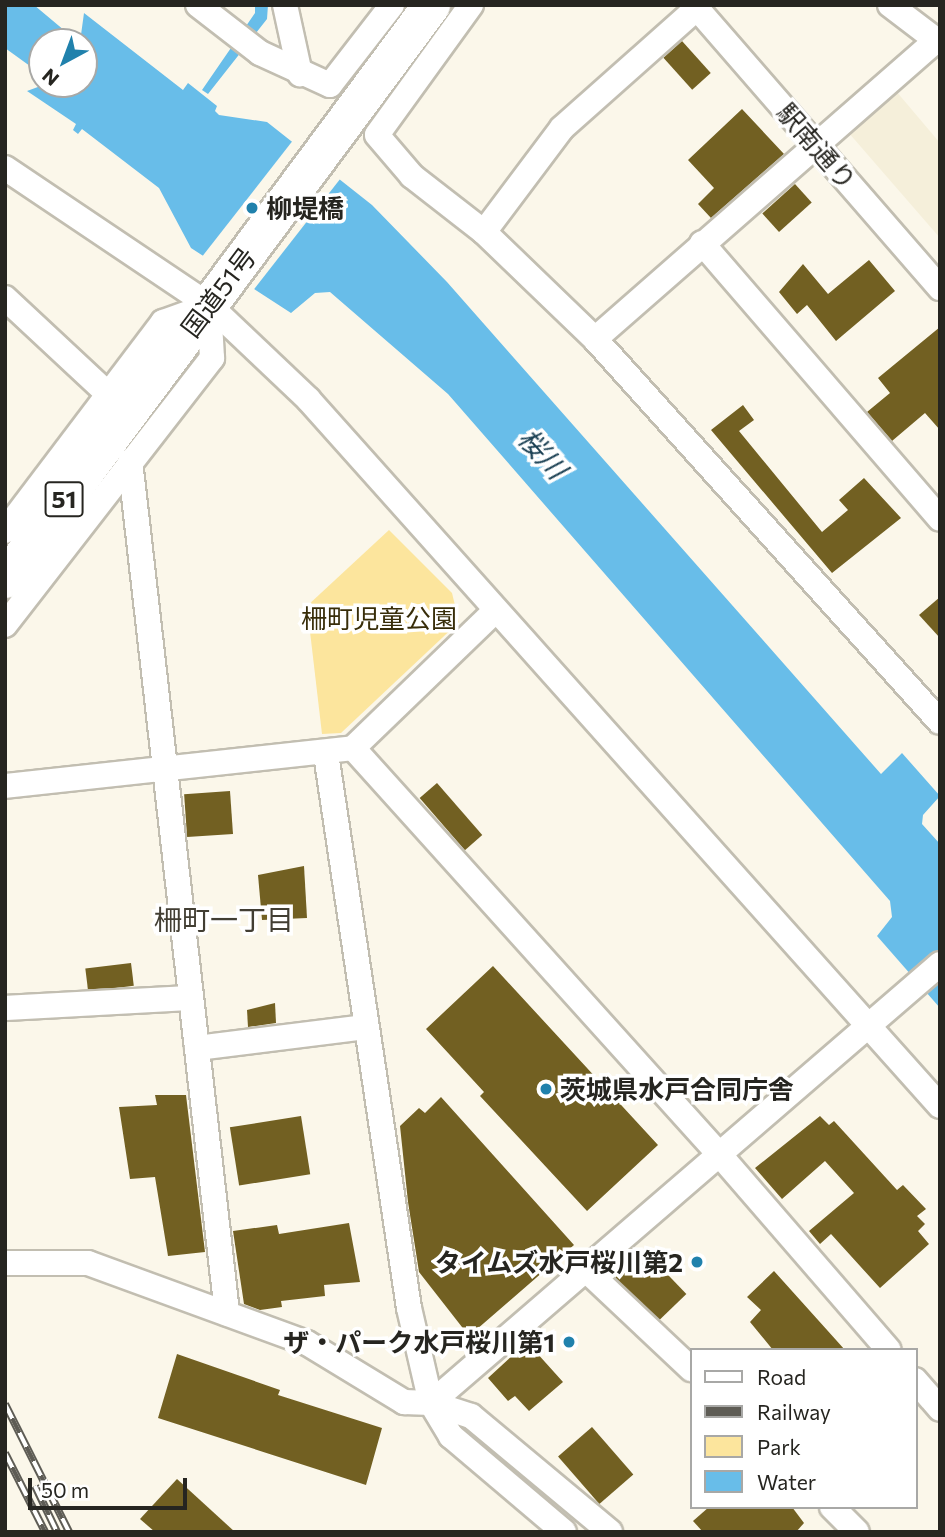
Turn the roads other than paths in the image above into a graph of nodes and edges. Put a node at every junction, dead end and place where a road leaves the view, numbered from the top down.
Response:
1 (198, 5) edge
2 (285, 5) edge
3 (391, 5) edge
4 (431, 5) edge
5 (471, 5) edge
6 (890, 5) edge
7 (696, 7) edge
8 (938, 42) edge
9 (300, 74) junction
10 (817, 146) junction
11 (6, 169) edge
12 (484, 233) junction
13 (702, 243) junction
14 (940, 288) edge
15 (217, 294) junction
16 (5, 298) edge
17 (596, 339) junction
18 (115, 406) junction
19 (130, 461) junction
20 (940, 519) edge
21 (7, 523) edge
22 (5, 579) edge
23 (494, 612) junction
24 (5, 625) edge
25 (940, 722) edge
26 (353, 748) junction
27 (326, 754) junction
28 (167, 768) junction
29 (5, 786) edge
30 (940, 964) edge
31 (191, 998) junction
32 (5, 1008) edge
33 (868, 1025) junction
34 (366, 1027) junction
35 (197, 1048) junction
36 (940, 1106) edge
37 (719, 1154) junction
38 (5, 1263) edge
39 (585, 1269) junction
40 (227, 1313) junction
41 (887, 1348) edge
42 (690, 1368) edge
43 (917, 1382) edge
44 (430, 1403) junction
45 (940, 1409) edge
46 (834, 1509) edge
47 (564, 1532) edge
48 (610, 1532) edge
49 (858, 1532) edge

1 - 9 street
2 - 9 street
3 - 9 street
4 - 15 highway, 国道51号 / 51
5 - 12 street
6 - 8 street
7 - 10 street, 駅南通り
7 - 12 street
8 - 10 street
10 - 13 street
10 - 14 street, 駅南通り
11 - 15 street
12 - 17 street
13 - 17 street
13 - 20 street
15 - 18 highway, 国道51号 / 51
15 - 19 street
15 - 23 street
16 - 18 street
17 - 25 street
18 - 21 street
18 - 22 highway, 国道51号 / 51
19 - 24 street
19 - 28 street
23 - 26 street
23 - 33 street
26 - 27 street
26 - 37 street
27 - 28 street
27 - 34 street
28 - 29 street
28 - 31 street
30 - 33 street
31 - 32 street
31 - 35 street
33 - 36 street
33 - 37 street
34 - 35 street
34 - 44 street
35 - 40 street
37 - 39 street
37 - 41 street
38 - 40 street
39 - 42 street
39 - 44 street
40 - 44 street
43 - 45 street
44 - 47 street
44 - 48 street
46 - 49 street

